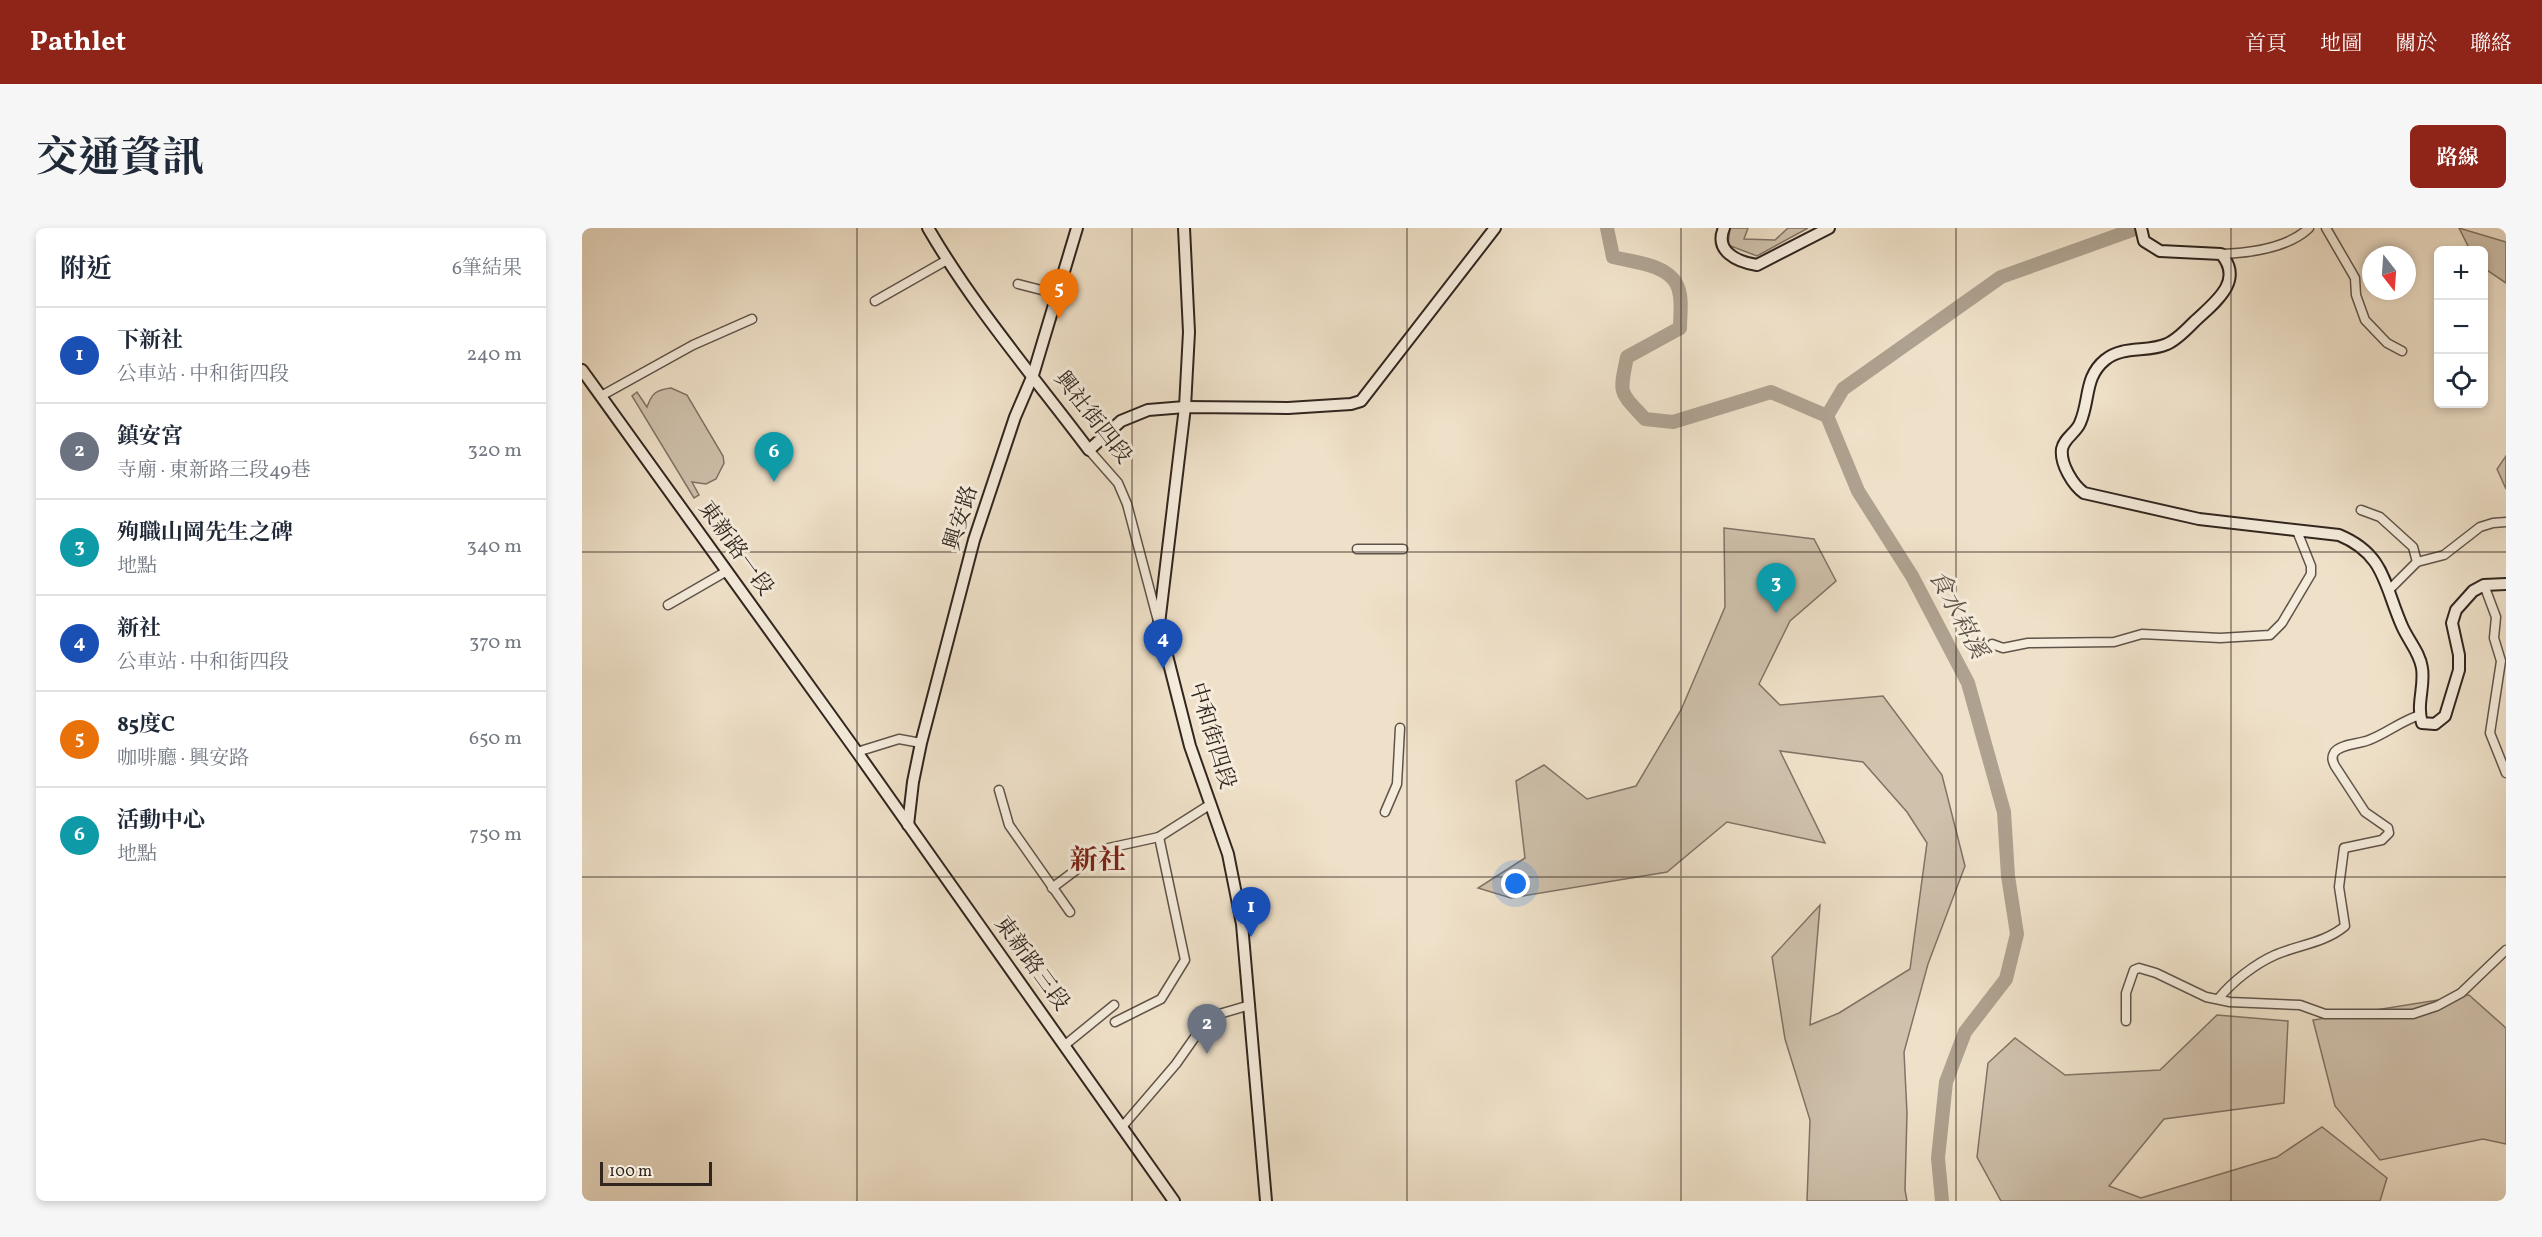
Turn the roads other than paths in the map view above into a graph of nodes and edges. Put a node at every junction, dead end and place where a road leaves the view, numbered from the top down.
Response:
1 (928, 228) edge
2 (1077, 228) edge
3 (1184, 228) edge
4 (1495, 228) edge
5 (1724, 228) edge
6 (1829, 228) edge
7 (2141, 228) edge
8 (2309, 228) edge
9 (2326, 228) edge
10 (2221, 254) junction
11 (947, 260) junction
12 (1018, 284) dead end
13 (1057, 294) junction
14 (875, 301) dead end
15 (752, 319) dead end
16 (2402, 351) dead end
17 (582, 370) edge
18 (1033, 375) junction
19 (601, 396) junction
20 (1185, 407) junction
21 (1089, 450) junction
22 (2361, 510) dead end
23 (2506, 522) edge
24 (2297, 531) junction
25 (1358, 549) dead end
26 (1402, 549) dead end
27 (2417, 562) junction
28 (728, 572) junction
29 (2506, 584) edge
30 (2484, 585) junction
31 (2389, 590) junction
32 (668, 605) dead end
33 (1159, 624) junction
34 (1992, 644) dead end
35 (2420, 715) junction
36 (1400, 728) dead end
37 (921, 743) junction
38 (857, 752) junction
39 (2506, 773) edge
40 (999, 790) dead end
41 (1211, 804) junction
42 (1385, 812) dead end
43 (908, 825) junction
44 (1159, 837) junction
45 (1052, 888) junction
46 (1070, 912) dead end
47 (2506, 950) edge
48 (2219, 998) junction
49 (1114, 1005) dead end
50 (1250, 1005) junction
51 (2126, 1021) dead end
52 (1115, 1022) dead end
53 (1065, 1045) junction
54 (1122, 1126) junction
55 (1174, 1201) edge
56 (1266, 1201) edge

1 - 11 street, 興社街四段
2 - 13 street, 興安路
3 - 20 street, 中和街四段
4 - 20 street
5 - 6 street
7 - 10 street
8 - 10 street
9 - 16 street
10 - 24 street
11 - 14 street
11 - 18 street, 興社街四段
12 - 13 street
13 - 18 street, 興安路
15 - 19 street
17 - 19 street, 東新路一段
18 - 21 street, 興社街四段
18 - 37 street, 興安路
19 - 28 street, 東新路一段
20 - 21 street
20 - 33 street, 中和街四段
21 - 33 street, 興社街四段
22 - 27 street
23 - 27 street
24 - 31 street
24 - 34 street
25 - 26 street
27 - 31 street
28 - 32 street
28 - 38 street, 東新路一段
29 - 30 street
30 - 35 street
30 - 39 street
31 - 35 street
33 - 41 street, 中和街四段
35 - 48 street
36 - 42 street
37 - 38 street
37 - 43 street, 興安路
38 - 43 street, 東新路一段
40 - 45 street
41 - 44 street
41 - 50 street, 中和街四段
43 - 53 street, 東新路三段
44 - 45 street
44 - 52 street
45 - 46 street
47 - 48 street
48 - 51 street
49 - 53 street
50 - 54 street
50 - 56 street, 中和街四段
53 - 54 street, 東新路三段
54 - 55 street, 東新路三段

